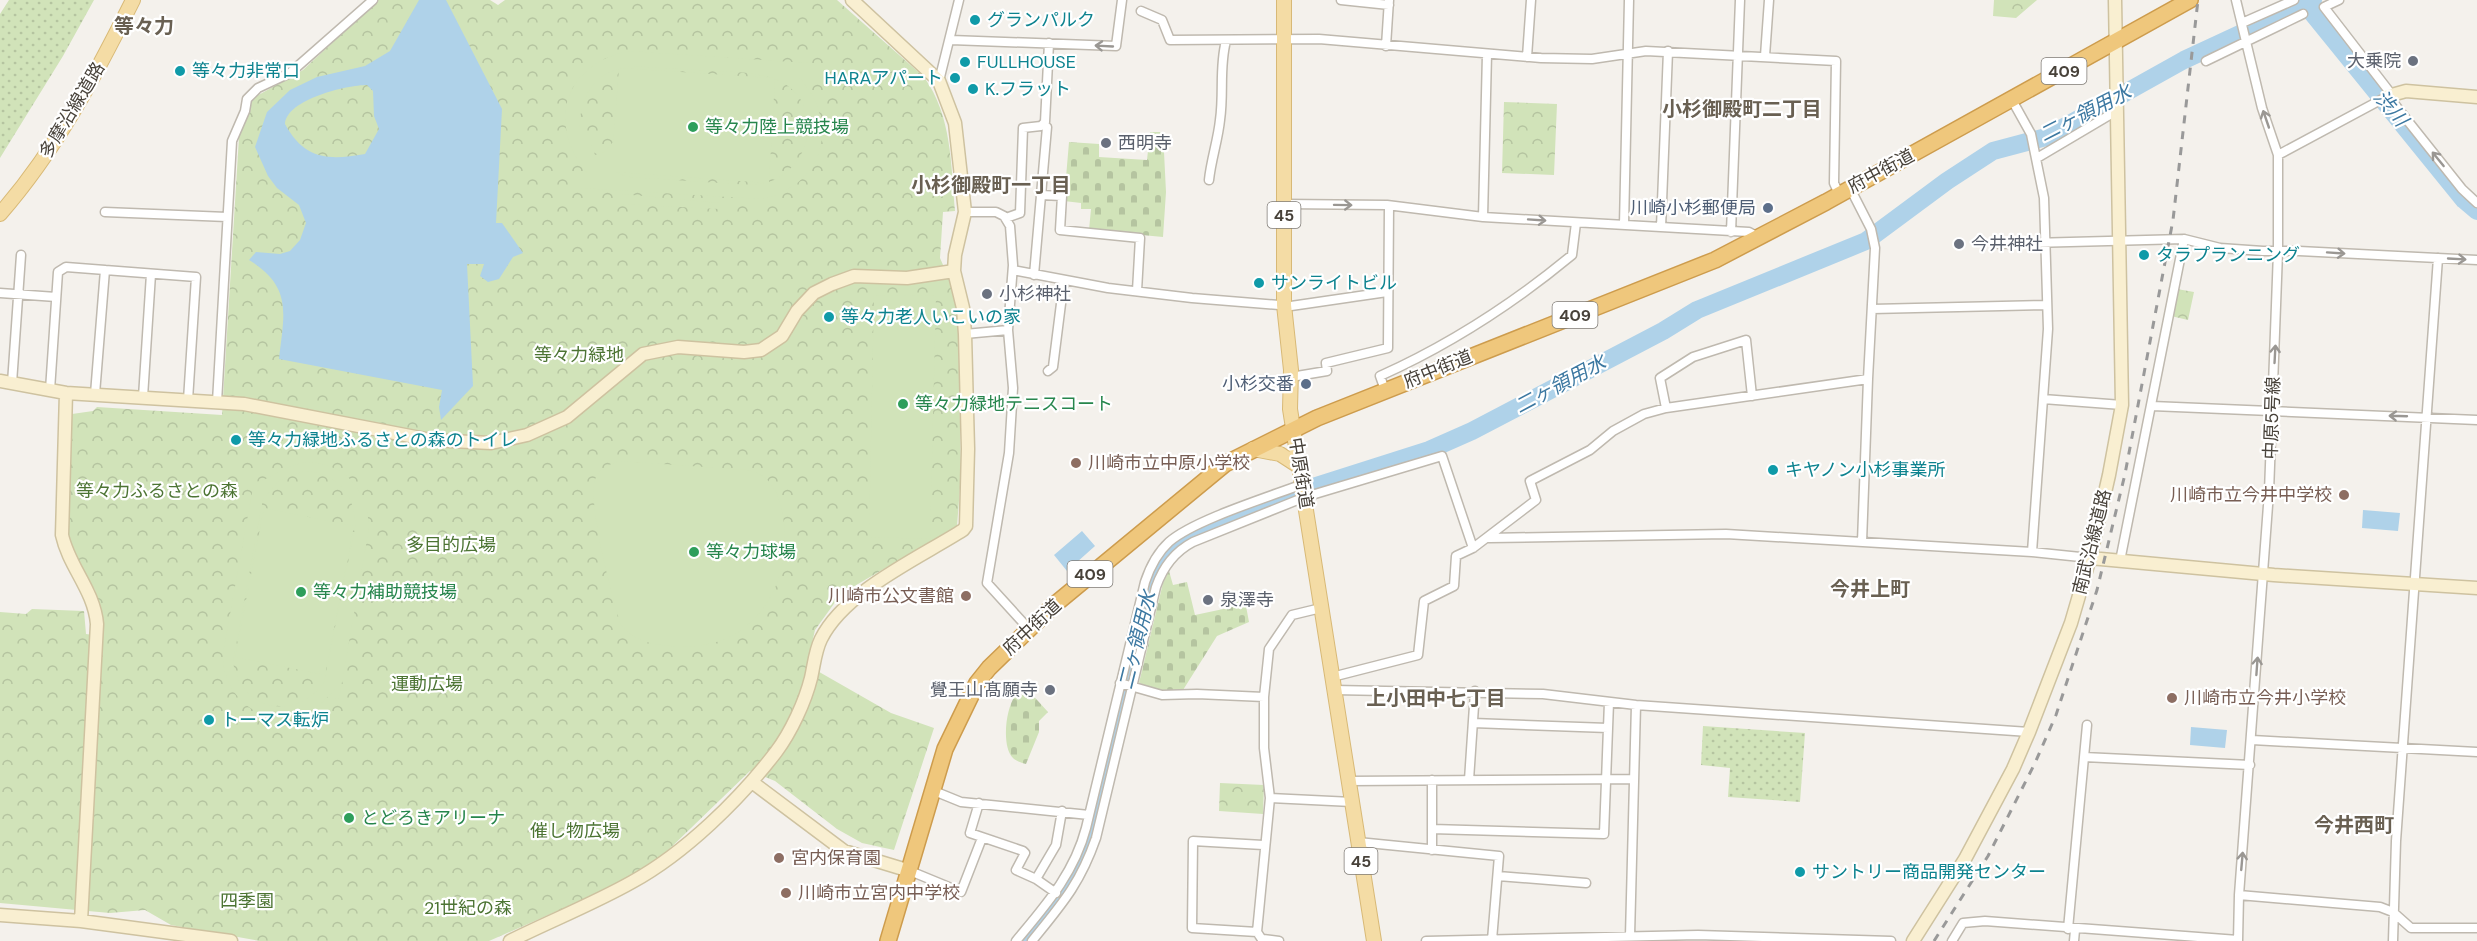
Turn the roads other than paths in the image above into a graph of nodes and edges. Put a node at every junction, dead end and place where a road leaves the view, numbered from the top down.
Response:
1 (133, 0) edge
2 (373, 0) edge
3 (852, 0) edge
4 (959, 0) edge
5 (1122, 0) edge
6 (1284, 0) edge
7 (1341, 0) edge
8 (1531, 0) edge
9 (1629, 0) edge
10 (1740, 0) edge
11 (1769, 0) edge
12 (2115, 0) edge
13 (2236, 0) edge
14 (2294, 0) edge
15 (2338, 0) edge
16 (2188, 1) edge
17 (1389, 3) edge
18 (1141, 11) dead end
19 (2303, 14) dead end
20 (2242, 23) junction
21 (951, 40) junction
22 (1284, 40) junction
23 (1226, 41) junction
24 (2116, 41) junction
25 (1049, 43) junction
26 (2247, 43) junction
27 (1386, 46) junction
28 (1668, 51) junction
29 (1487, 54) junction
30 (1630, 54) junction
31 (1736, 55) junction
32 (1765, 56) junction
33 (1527, 57) junction
34 (2206, 60) dead end
35 (939, 81) junction
36 (2390, 95) junction
37 (2477, 96) edge
38 (2012, 100) junction
39 (2118, 108) junction
40 (1044, 124) junction
41 (2278, 155) junction
42 (2037, 158) junction
43 (1209, 180) dead end
44 (1845, 191) junction
45 (1041, 195) junction
46 (2477, 203) edge
47 (1284, 204) junction
48 (1389, 206) junction
49 (965, 212) junction
50 (105, 213) dead end
51 (0, 214) edge
52 (227, 217) junction
53 (1483, 217) junction
54 (1006, 218) junction
55 (1576, 223) junction
56 (1624, 225) junction
57 (1661, 227) junction
58 (1731, 232) junction
59 (1758, 238) junction
60 (2184, 239) junction
61 (2121, 242) junction
62 (2045, 243) junction
63 (1999, 244) dead end
64 (2278, 252) junction
65 (21, 255) dead end
66 (2438, 258) junction
67 (2477, 260) edge
68 (105, 270) junction
69 (1013, 270) junction
70 (954, 271) junction
71 (150, 274) junction
72 (1034, 275) junction
73 (1064, 280) junction
74 (1137, 291) junction
75 (1387, 292) junction
76 (0, 293) edge
77 (18, 294) junction
78 (56, 297) junction
79 (1284, 305) junction
80 (2047, 305) junction
81 (1872, 309) junction
82 (1008, 330) junction
83 (965, 334) junction
84 (1048, 371) dead end
85 (1291, 377) junction
86 (1868, 379) junction
87 (6, 382) edge
88 (50, 390) junction
89 (1385, 390) junction
90 (66, 393) junction
91 (95, 394) junction
92 (1752, 396) junction
93 (142, 397) junction
94 (2043, 399) junction
95 (188, 400) junction
96 (217, 402) junction
97 (2122, 405) junction
98 (2152, 406) junction
99 (1666, 408) junction
100 (2273, 412) junction
101 (2426, 417) junction
102 (2477, 420) edge
103 (1294, 429) junction
104 (1250, 449) junction
105 (1300, 467) junction
106 (1304, 490) junction
107 (1488, 538) junction
108 (1862, 542) junction
109 (1473, 548) junction
110 (2032, 552) junction
111 (2090, 558) junction
112 (2120, 561) junction
113 (2264, 574) junction
114 (2415, 584) junction
115 (2477, 588) edge
116 (1321, 608) junction
117 (1028, 628) junction
118 (1120, 683) junction
119 (1333, 684) junction
120 (1134, 687) junction
121 (1475, 691) junction
122 (1264, 697) junction
123 (1609, 702) junction
124 (1636, 705) junction
125 (1473, 723) junction
126 (2087, 725) dead end
127 (1608, 728) junction
128 (2029, 732) junction
129 (2252, 740) junction
130 (2404, 748) junction
131 (2477, 752) edge
132 (2084, 758) junction
133 (2250, 765) junction
134 (1606, 779) junction
135 (1632, 779) junction
136 (1432, 780) junction
137 (1469, 780) junction
138 (1349, 781) junction
139 (752, 782) junction
140 (934, 791) junction
141 (1270, 798) junction
142 (1352, 802) junction
143 (979, 803) junction
144 (1062, 811) junction
145 (1089, 815) junction
146 (1432, 829) junction
147 (982, 838) junction
148 (1358, 842) junction
149 (1263, 845) junction
150 (1432, 850) junction
151 (909, 871) junction
152 (1498, 876) junction
153 (1036, 879) junction
154 (1586, 883) dead end
155 (1056, 893) junction
156 (2239, 895) junction
157 (2393, 912) junction
158 (0, 915) edge
159 (81, 921) junction
160 (2477, 928) edge
161 (2072, 929) junction
162 (1630, 936) junction
163 (1261, 937) edge
164 (1684, 938) edge
165 (1574, 939) edge
166 (1492, 940) edge
167 (2238, 940) edge
168 (231, 941) edge
169 (510, 941) edge
170 (888, 941) edge
171 (1016, 941) edge
172 (1032, 941) edge
173 (1279, 941) edge
174 (1374, 941) edge
175 (1426, 941) edge
176 (1891, 941) edge
177 (1913, 941) edge
178 (1952, 941) edge
179 (2074, 941) edge
180 (2393, 941) edge

1 - 51 main road, 多摩沿線道路
2 - 52 street
3 - 35 street
4 - 21 street
5 -> 25 street
6 - 22 main road, 中原街道 / 45
7 - 17 street
8 - 33 street
9 - 30 street
10 - 31 street
11 - 32 street
12 - 24 street
13 - 20 street, 中原5号線
14 - 20 street
15 - 36 street
16 - 24 highway, 府中街道 / 409
17 - 27 street
18 - 23 street
19 - 26 street
20 - 26 street, 中原5号線
21 - 25 street
21 - 35 street
22 - 23 street
22 - 27 street
22 - 47 main road, 中原街道 / 45
23 - 43 street
24 - 38 highway, 府中街道 / 409
24 - 39 street, 南武沿線道路
25 - 40 street
26 - 34 street
41 -> 26 street, 中原5号線
27 - 29 street
28 - 30 street
28 - 31 street
28 - 57 street
29 - 33 street
29 - 53 street
30 - 33 street
30 - 56 street
31 - 32 street
31 - 58 street
32 - 44 street
35 - 49 street
36 - 37 street
36 - 41 street
46 -> 36 street
38 - 42 street
38 - 44 highway, 府中街道 / 409
39 - 42 street
39 - 61 street, 南武沿線道路
40 - 45 street
40 - 54 street
41 - 64 street, 中原5号線
42 - 62 street
44 - 59 highway, 府中街道 / 409
44 - 81 street
45 - 72 street
45 - 74 street
47 -> 48 street
47 - 79 main road, 中原街道 / 45
48 - 53 street
48 - 75 street
49 - 54 street
49 - 70 street
50 - 52 street
52 - 96 street
53 -> 55 street
54 - 69 street
55 - 56 street
55 - 89 street
56 - 57 street
57 - 58 street
58 - 59 street
59 - 89 highway, 府中街道 / 409
60 - 61 street
60 - 64 street
60 - 98 street
61 - 62 street
61 - 97 street, 南武沿線道路
62 - 63 street
62 - 80 street
64 -> 66 street
100 -> 64 street, 中原5号線
65 - 77 street
66 -> 67 street
66 - 101 street
68 - 71 street
68 - 78 street
68 - 91 street
69 - 72 street
69 - 82 street
70 - 83 street
70 - 96 street
71 - 93 street
71 - 95 street
72 - 73 street
73 - 74 street
73 - 84 street
74 - 79 street
75 - 79 street
75 - 85 street
76 - 77 street
77 - 78 street
77 - 87 street
78 - 88 street
79 - 85 main road, 中原街道 / 45
80 - 81 street
80 - 94 street
81 - 86 street
82 - 83 street
82 - 117 street
83 - 139 street
85 - 103 main road, 中原街道 / 45
86 - 92 street
86 - 108 street
87 - 88 street
88 - 90 street
89 - 103 highway, 府中街道 / 409
90 - 91 street
90 - 159 street
91 - 93 street
92 - 99 street
92 - 99 street
93 - 95 street
94 - 97 street
94 - 110 street
95 - 96 street
97 - 111 street, 南武沿線道路
98 - 100 street
98 - 112 street
99 - 107 street
101 -> 100 street
100 - 113 street, 中原5号線
101 - 102 street
101 - 114 street
103 - 104 highway, 府中街道 / 409
103 - 105 main road, 中原街道 / 45
104 - 105 main road
104 - 117 highway, 府中街道 / 409
105 - 106 main road, 中原街道 / 45
106 - 109 street
106 - 116 main road, 中原街道 / 45
106 - 118 street
106 - 120 street
107 - 108 street
107 - 109 street
108 - 110 street
109 - 119 street
110 - 111 street
111 - 112 street
111 - 128 street, 南武沿線道路
112 - 113 street
113 - 114 street
129 -> 113 street, 中原5号線
114 - 115 street
114 - 130 street
116 - 119 main road, 中原街道 / 45
116 - 122 street
117 - 140 highway, 府中街道 / 409
118 - 120 street
118 - 145 street
119 - 121 street
119 - 138 main road, 中原街道 / 45
120 - 122 street
120 - 172 street
121 - 123 street
121 - 125 street
122 - 141 street
123 - 124 street
123 - 127 street
124 - 128 street
124 - 135 street
125 - 127 street
125 - 137 street
126 - 132 street
127 - 134 street
128 - 177 street, 南武沿線道路
129 - 130 street
129 - 133 street, 中原5号線
130 - 131 street
130 - 157 street
132 - 133 street
132 - 161 street
156 -> 133 street, 中原5号線
134 - 135 street
134 - 137 street
134 - 146 street
135 - 162 street
136 - 137 street
136 - 138 street
136 - 146 street
138 - 142 main road, 中原街道 / 45
139 - 151 street
139 - 169 street
140 - 143 street
140 - 151 highway, 府中街道 / 409
141 - 142 street
141 - 149 street
142 - 148 main road, 中原街道 / 45
143 - 144 street
143 - 147 street
144 - 145 street
144 - 153 street
145 - 155 street
146 - 150 street
147 - 151 street
147 - 153 street
148 - 150 street
148 - 174 main road, 中原街道 / 45
149 - 163 street
149 - 163 street
150 - 152 street
151 - 170 highway, 府中街道 / 409
152 - 154 street
152 - 166 street
153 - 155 street
155 - 171 street
156 - 157 street
156 - 167 street, 中原5号線
157 - 160 street
157 - 180 street
158 - 159 street
159 - 168 street
161 - 167 street
161 - 178 street
161 - 179 street
162 - 164 street
162 - 165 street
163 - 173 street
164 - 176 street
165 - 166 street
166 - 175 street

